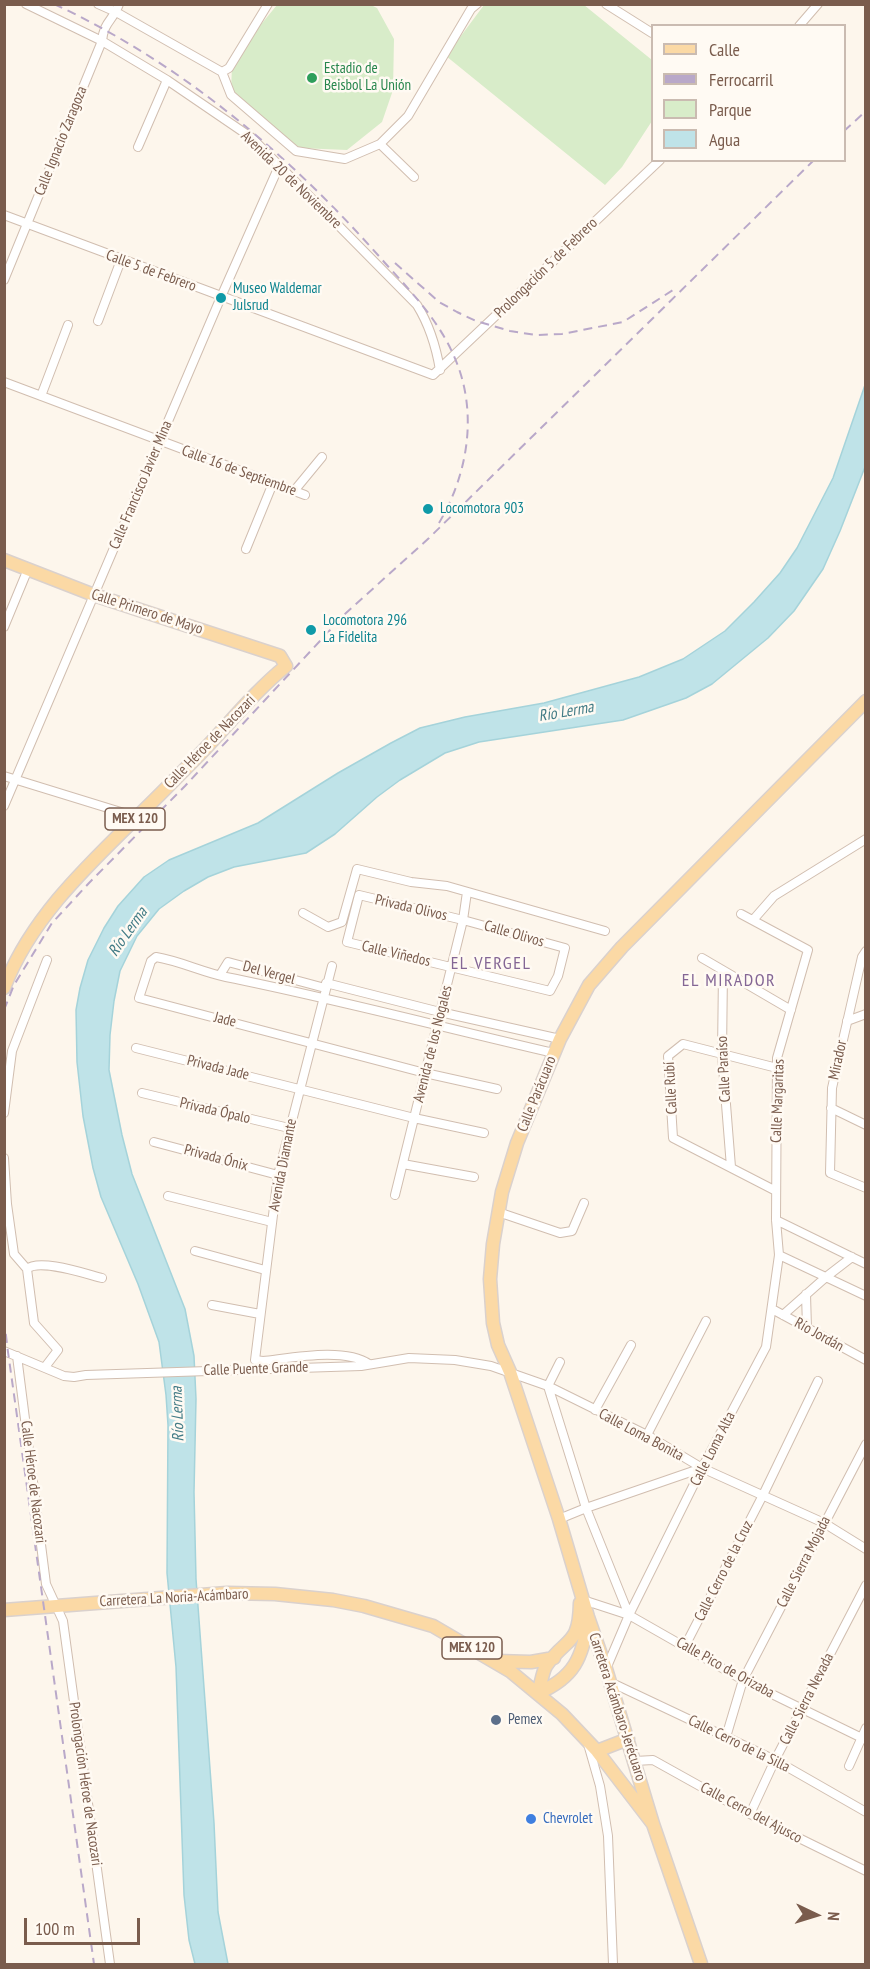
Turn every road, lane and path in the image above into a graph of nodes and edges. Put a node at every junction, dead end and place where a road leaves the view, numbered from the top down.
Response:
1 (26, 4) edge
2 (98, 4) edge
3 (268, 4) edge
4 (477, 4) edge
5 (606, 4) edge
6 (818, 4) edge
7 (118, 8) edge
8 (801, 24) edge
9 (651, 32) edge
10 (102, 41) junction
11 (222, 72) junction
12 (167, 80) junction
13 (380, 144) junction
14 (138, 147) dead end
15 (658, 162) edge
16 (279, 166) junction
17 (414, 177) dead end
18 (4, 215) edge
19 (27, 224) junction
20 (121, 260) junction
21 (4, 280) edge
22 (221, 297) junction
23 (98, 321) dead end
24 (68, 325) dead end
25 (436, 373) junction
26 (4, 382) edge
27 (41, 396) junction
28 (159, 441) junction
29 (322, 457) dead end
30 (273, 483) junction
31 (294, 491) junction
32 (305, 495) dead end
33 (246, 549) dead end
34 (4, 560) edge
35 (28, 569) junction
36 (94, 595) junction
37 (4, 627) edge
38 (286, 666) joint
39 (866, 700) edge
40 (4, 776) edge
41 (15, 780) junction
42 (4, 806) edge
43 (137, 817) junction
44 (866, 838) edge
45 (467, 892) junction
46 (303, 913) dead end
47 (741, 914) dead end
48 (463, 920) junction
49 (753, 920) junction
50 (605, 931) dead end
51 (347, 942) joint
52 (864, 955) edge
53 (702, 958) dead end
54 (47, 960) dead end
55 (332, 966) dead end
56 (452, 967) junction
57 (723, 971) junction
58 (220, 975) junction
59 (326, 985) junction
60 (4, 988) edge
61 (550, 991) joint
62 (323, 997) junction
63 (139, 999) joint
64 (791, 1010) junction
65 (440, 1012) junction
66 (866, 1014) edge
67 (847, 1021) junction
68 (437, 1026) junction
69 (560, 1039) junction
70 (311, 1042) junction
71 (136, 1048) dead end
72 (554, 1053) junction
73 (722, 1054) junction
74 (777, 1068) junction
75 (425, 1073) junction
76 (300, 1088) junction
77 (497, 1089) dead end
78 (142, 1093) dead end
79 (831, 1108) junction
80 (4, 1113) edge
81 (414, 1118) junction
82 (866, 1125) edge
83 (289, 1128) junction
84 (484, 1133) dead end
85 (154, 1142) dead end
86 (4, 1158) edge
87 (403, 1164) junction
88 (731, 1167) junction
89 (278, 1175) junction
90 (474, 1177) dead end
91 (866, 1188) edge
92 (776, 1191) junction
93 (395, 1194) dead end
94 (168, 1196) dead end
95 (584, 1203) dead end
96 (498, 1212) junction
97 (776, 1220) junction
98 (272, 1222) junction
99 (195, 1251) dead end
100 (779, 1255) junction
101 (852, 1257) junction
102 (866, 1264) edge
103 (27, 1269) junction
104 (266, 1270) junction
105 (826, 1277) junction
106 (102, 1278) dead end
107 (807, 1294) junction
108 (866, 1296) edge
109 (212, 1305) dead end
110 (772, 1309) junction
111 (260, 1314) junction
112 (783, 1315) junction
113 (706, 1321) dead end
114 (807, 1328) junction
115 (631, 1345) dead end
116 (4, 1351) edge
117 (17, 1356) junction
118 (866, 1360) edge
119 (560, 1362) dead end
120 (365, 1365) junction
121 (45, 1367) junction
122 (510, 1372) junction
123 (818, 1381) dead end
124 (548, 1386) junction
125 (595, 1410) junction
126 (647, 1435) junction
127 (866, 1444) edge
128 (702, 1468) junction
129 (763, 1495) junction
130 (586, 1508) junction
131 (559, 1519) junction
132 (824, 1523) junction
133 (866, 1549) edge
134 (866, 1585) edge
135 (582, 1595) junction
136 (55, 1606) junction
137 (4, 1610) edge
138 (629, 1615) junction
139 (588, 1617) junction
140 (685, 1646) junction
141 (554, 1658) junction
142 (495, 1661) junction
143 (606, 1669) junction
144 (743, 1680) junction
145 (609, 1682) junction
146 (538, 1693) junction
147 (801, 1710) junction
148 (866, 1728) edge
149 (726, 1737) junction
150 (587, 1739) junction
151 (628, 1739) junction
152 (863, 1739) edge
153 (597, 1751) junction
154 (775, 1760) junction
155 (635, 1761) junction
156 (849, 1766) dead end
157 (866, 1812) edge
158 (750, 1814) junction
159 (653, 1824) junction
160 (864, 1868) edge
161 (110, 1965) edge
162 (612, 1965) edge
163 (701, 1965) edge

1 - 10 street, Avenida 20 de Noviembre
2 - 7 street
3 - 11 street
4 - 13 street
5 - 9 street
6 - 8 street
7 - 10 street, Calle Ignacio Zaragoza
7 - 11 street
10 - 12 street, Avenida 20 de Noviembre
10 - 19 street, Calle Ignacio Zaragoza
11 - 13 street, Avenida 20 de Noviembre
12 - 14 street
12 - 16 street, Avenida 20 de Noviembre
13 - 17 street
15 - 25 street, Prolongación 5 de Febrero
16 - 22 street, Calle Francisco Javier Mina
16 - 25 street, Avenida 20 de Noviembre
18 - 19 street, Calle 5 de Febrero
19 - 20 street, Calle 5 de Febrero
19 - 21 street, Calle Ignacio Zaragoza
20 - 22 street, Calle 5 de Febrero
20 - 23 street
22 - 25 street, Calle 5 de Febrero
22 - 28 street, Calle Francisco Javier Mina
24 - 27 street
26 - 27 street, Calle 16 de Septiembre
27 - 28 street, Calle 16 de Septiembre
28 - 30 street, Calle 16 de Septiembre
28 - 36 street, Calle Francisco Javier Mina
29 - 31 street
30 - 31 street, Calle 16 de Septiembre
30 - 33 street
31 - 32 street, Calle 16 de Septiembre
34 - 35 main road, Calle Primero de Mayo / MEX 120
35 - 36 main road, Calle Primero de Mayo / MEX 120
35 - 37 street
36 - 38 main road, Calle Primero de Mayo / MEX 120
36 - 41 street, Calle Francisco Javier Mina
38 - 43 main road, Calle Héroe de Nacozari / MEX 120
39 - 69 main road, Calle Parácuaro
40 - 41 street
41 - 42 street, Calle Francisco Javier Mina
41 - 43 street
43 - 60 main road, Calle Héroe de Nacozari / MEX 120
44 - 49 street
45 - 46 street
45 - 48 street, Avenida de los Nogales
45 - 50 street
47 - 49 street
48 - 51 street, Privada Olivos
48 - 56 street, Avenida de los Nogales
48 - 61 street, Calle Olivos
49 - 64 street, Calle Margaritas
51 - 56 street, Calle Viñedos
52 - 67 street, Mirador
53 - 57 street
54 - 80 street
55 - 59 street, Avenida Diamante
56 - 61 street, Calle Viñedos
56 - 65 street, Avenida de los Nogales
57 - 64 street
57 - 73 street, Calle Paraíso
58 - 59 street, Del Vergel
58 - 62 street, Del Vergel
58 - 63 street, Del Vergel
59 - 62 street, Avenida Diamante
59 - 65 street
62 - 68 street, Del Vergel
62 - 70 street, Avenida Diamante
63 - 70 street, Jade
64 - 74 street, Calle Margaritas
65 - 68 street, Avenida de los Nogales
65 - 69 street
66 - 67 street
67 - 79 street, Mirador
68 - 72 street, Del Vergel
68 - 75 street, Avenida de los Nogales
69 - 72 main road, Calle Parácuaro
70 - 75 street, Jade
70 - 76 street, Avenida Diamante
71 - 76 street, Privada Jade
72 - 96 main road, Calle Parácuaro
73 - 74 street
73 - 88 street, Calle Paraíso
73 - 88 street, Calle Rubí
74 - 92 street, Calle Margaritas
75 - 77 street, Jade
75 - 81 street, Avenida de los Nogales
76 - 81 street, Privada Jade
76 - 83 street, Avenida Diamante
78 - 83 street, Privada Ópalo
79 - 82 street
79 - 91 street, Mirador
81 - 84 street, Privada Jade
81 - 87 street, Avenida de los Nogales
83 - 89 street, Avenida Diamante
85 - 89 street, Privada Ónix
86 - 103 street
87 - 90 street
87 - 93 street, Avenida de los Nogales
88 - 92 street
89 - 98 street, Avenida Diamante
92 - 97 street, Calle Margaritas
94 - 98 street
95 - 96 street
96 - 122 main road, Calle Parácuaro
97 - 100 street, Calle Loma Alta
97 - 101 street
98 - 104 street, Avenida Diamante
99 - 104 street
100 - 105 street
100 - 110 street, Calle Loma Alta
101 - 102 street
101 - 105 street
103 - 106 street
103 - 121 street
104 - 111 street, Avenida Diamante
105 - 107 street
105 - 108 street
107 - 112 street
107 - 114 street
109 - 111 street
110 - 112 street, Río Jordán
110 - 128 street, Calle Loma Alta
111 - 120 street, Avenida Diamante
112 - 114 street, Río Jordán
113 - 126 street
114 - 118 street, Río Jordán
115 - 125 street
116 - 117 street, Calle Puente Grande
117 - 121 street, Calle Puente Grande
117 - 136 street, Calle Héroe de Nacozari
119 - 124 street
120 - 121 street, Calle Puente Grande
120 - 122 street, Calle Puente Grande
122 - 124 street, Calle Loma Bonita
122 - 131 main road, Calle Parácuaro
123 - 129 street, Calle Cerro de la Cruz
124 - 125 street, Calle Loma Bonita
124 - 130 street
125 - 126 street, Calle Loma Bonita
126 - 128 street, Calle Loma Bonita
127 - 132 street, Calle Sierra Mojada
128 - 129 street, Calle Loma Bonita
128 - 130 street
128 - 138 street, Calle Loma Alta
129 - 132 street, Calle Loma Bonita
129 - 140 street, Calle Cerro de la Cruz
130 - 131 street
130 - 138 street
131 - 135 main road, Calle Parácuaro
132 - 133 street, Calle Loma Bonita
132 - 144 street, Calle Sierra Mojada
134 - 147 street, Calle Sierra Nevada
135 - 138 street, Calle Pico de Orizaba
135 - 139 main road, Carretera Acámbaro-Jerécuaro
135 - 141 main road
136 - 137 main road, Carretera La Noria-Acámbaro / MEX 120
136 - 142 main road, Carretera La Noria-Acámbaro / MEX 120
136 - 161 street, Prolongación Héroe de Nacozari
138 - 140 street, Calle Pico de Orizaba
138 - 143 street, Calle Loma Alta
139 - 143 main road, Carretera Acámbaro-Jerécuaro
139 - 146 main road
140 - 144 street, Calle Pico de Orizaba
141 - 142 main road
141 - 146 main road
142 - 146 main road, Carretera La Noria-Acámbaro / MEX 120
143 - 145 main road, Carretera Acámbaro-Jerécuaro
144 - 147 street, Calle Pico de Orizaba
144 - 149 street, Calle Sierra Mojada
145 - 149 street, Calle Cerro de la Silla
145 - 151 main road, Carretera Acámbaro-Jerécuaro
146 - 150 main road, Carretera La Noria-Acámbaro / MEX 120
147 - 152 street, Calle Pico de Orizaba
147 - 154 street, Calle Sierra Nevada
148 - 152 street
149 - 154 street, Calle Cerro de la Silla
150 - 153 main road, Carretera La Noria-Acámbaro / MEX 120
150 - 162 street
151 - 153 main road
151 - 155 main road, Carretera Acámbaro-Jerécuaro
152 - 156 street
153 - 159 main road, Carretera La Noria-Acámbaro / MEX 120
154 - 157 street, Calle Cerro de la Silla
154 - 158 street, Calle Sierra Nevada
155 - 158 street, Calle Cerro del Ajusco
155 - 159 main road, Carretera Acámbaro-Jerécuaro
158 - 160 street, Calle Cerro del Ajusco
159 - 163 main road, Carretera La Noria-Acámbaro / MEX 120

